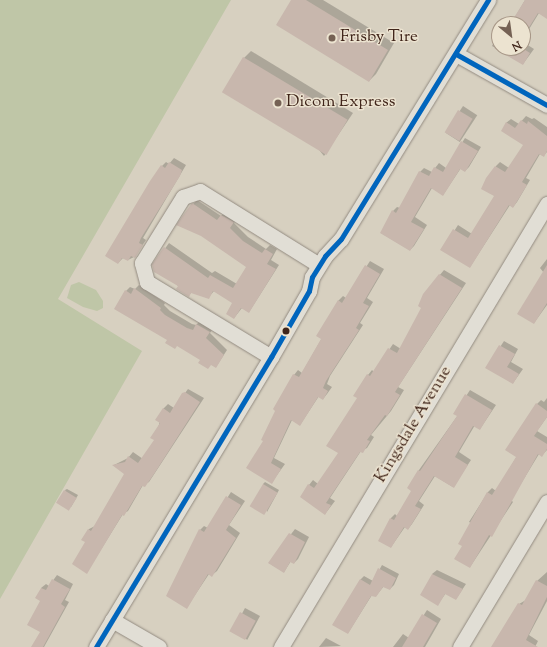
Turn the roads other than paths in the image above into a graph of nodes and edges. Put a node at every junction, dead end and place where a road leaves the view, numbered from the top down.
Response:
1 (488, 0) edge
2 (456, 54) junction
3 (547, 105) edge
4 (547, 204) edge
5 (341, 239) junction
6 (319, 265) junction
7 (309, 291) junction
8 (271, 357) junction
9 (547, 502) edge
10 (112, 620) junction
11 (96, 647) edge
12 (159, 647) edge
13 (280, 647) edge
14 (460, 647) edge

1 - 2 street
2 - 3 street
2 - 5 street
4 - 13 street, Kingsdale Avenue
5 - 6 street
5 - 7 street
6 - 7 street
6 - 8 street
7 - 8 street
8 - 10 street
9 - 14 street
10 - 11 street
10 - 12 street

